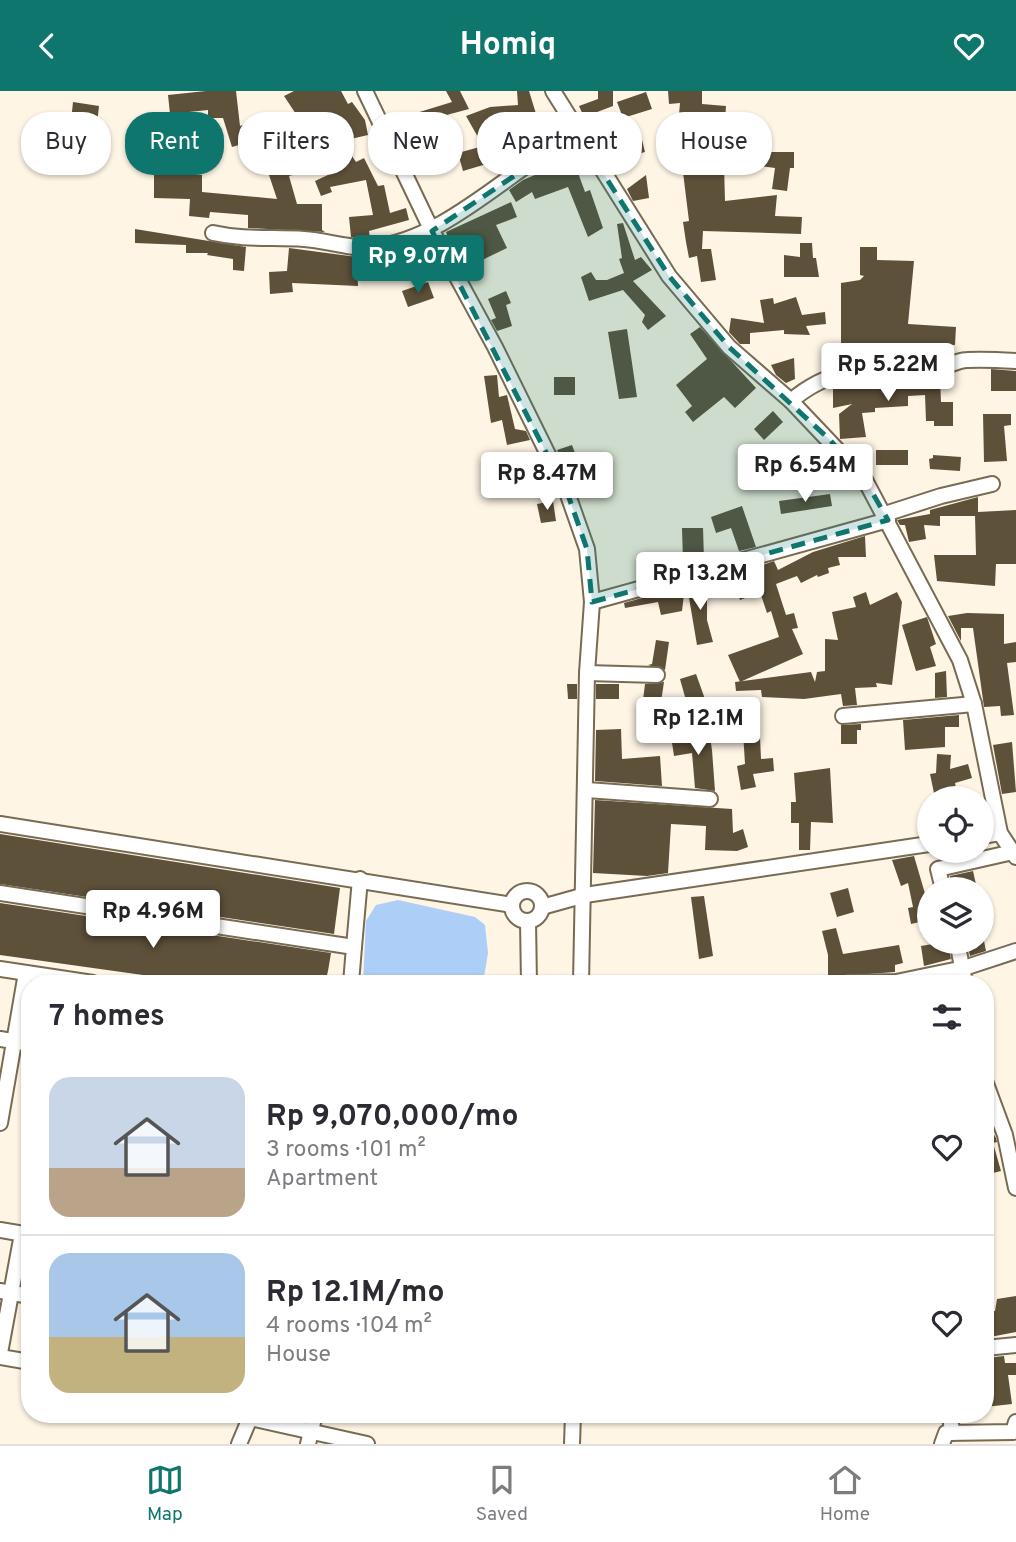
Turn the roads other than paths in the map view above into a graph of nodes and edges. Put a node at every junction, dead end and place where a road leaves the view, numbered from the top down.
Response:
1 (365, 91) edge
2 (553, 91) edge
3 (565, 112) edge
4 (513, 175) edge
5 (604, 175) edge
6 (432, 231) junction
7 (213, 233) dead end
8 (1016, 361) edge
9 (791, 401) junction
10 (992, 484) dead end
11 (886, 517) junction
12 (592, 602) junction
13 (587, 673) junction
14 (657, 675) dead end
15 (974, 704) junction
16 (843, 716) dead end
17 (587, 790) junction
18 (710, 799) dead end
19 (0, 824) edge
20 (1000, 833) junction
21 (994, 834) edge
22 (917, 846) edge
23 (1014, 855) edge
24 (940, 877) edge
25 (360, 879) junction
26 (0, 893) edge
27 (585, 895) junction
28 (512, 905) junction
29 (542, 907) junction
30 (528, 921) junction
31 (354, 947) junction
32 (1016, 951) edge
33 (960, 954) edge
34 (964, 968) junction
35 (0, 969) edge
36 (26, 973) joint
37 (39, 975) edge
38 (352, 975) edge
39 (528, 975) edge
40 (581, 975) edge
41 (930, 975) edge
42 (964, 975) edge
43 (21, 991) edge
44 (7, 1041) edge
45 (994, 1105) edge
46 (0, 1123) edge
47 (1016, 1188) edge
48 (0, 1230) edge
49 (21, 1234) edge
50 (21, 1249) edge
51 (6, 1292) edge
52 (1016, 1345) edge
53 (994, 1347) edge
54 (0, 1355) edge
55 (21, 1360) edge
56 (248, 1423) edge
57 (265, 1423) edge
58 (573, 1423) edge
59 (1016, 1423) edge
60 (310, 1438) edge
61 (947, 1438) edge
62 (239, 1444) edge
63 (367, 1444) edge
64 (572, 1444) edge

1 - 6 street
2 - 3 street
4 - 6 street
5 - 9 street
6 - 7 street
6 - 12 street
8 - 9 street
9 - 11 street
10 - 11 street
11 - 12 street
11 - 15 street
12 - 13 street
13 - 14 street
13 - 17 street
15 - 16 street
15 - 20 street
17 - 18 street
17 - 27 street
19 - 25 street
20 - 21 street
20 - 23 street
22 - 27 street
23 - 24 street
25 - 28 street
25 - 31 street
26 - 31 street
27 - 29 street
27 - 40 street
28 - 29 street
28 - 30 street
29 - 30 street
30 - 39 street
31 - 38 street
32 - 34 street
33 - 34 street
34 - 41 street
34 - 42 street
35 - 36 street
36 - 37 street
43 - 44 street
44 - 46 street
45 - 47 street
48 - 49 street
50 - 51 street
51 - 54 street
52 - 53 street
54 - 55 street
56 - 62 street
57 - 60 street
58 - 64 street
59 - 61 street
60 - 63 street

